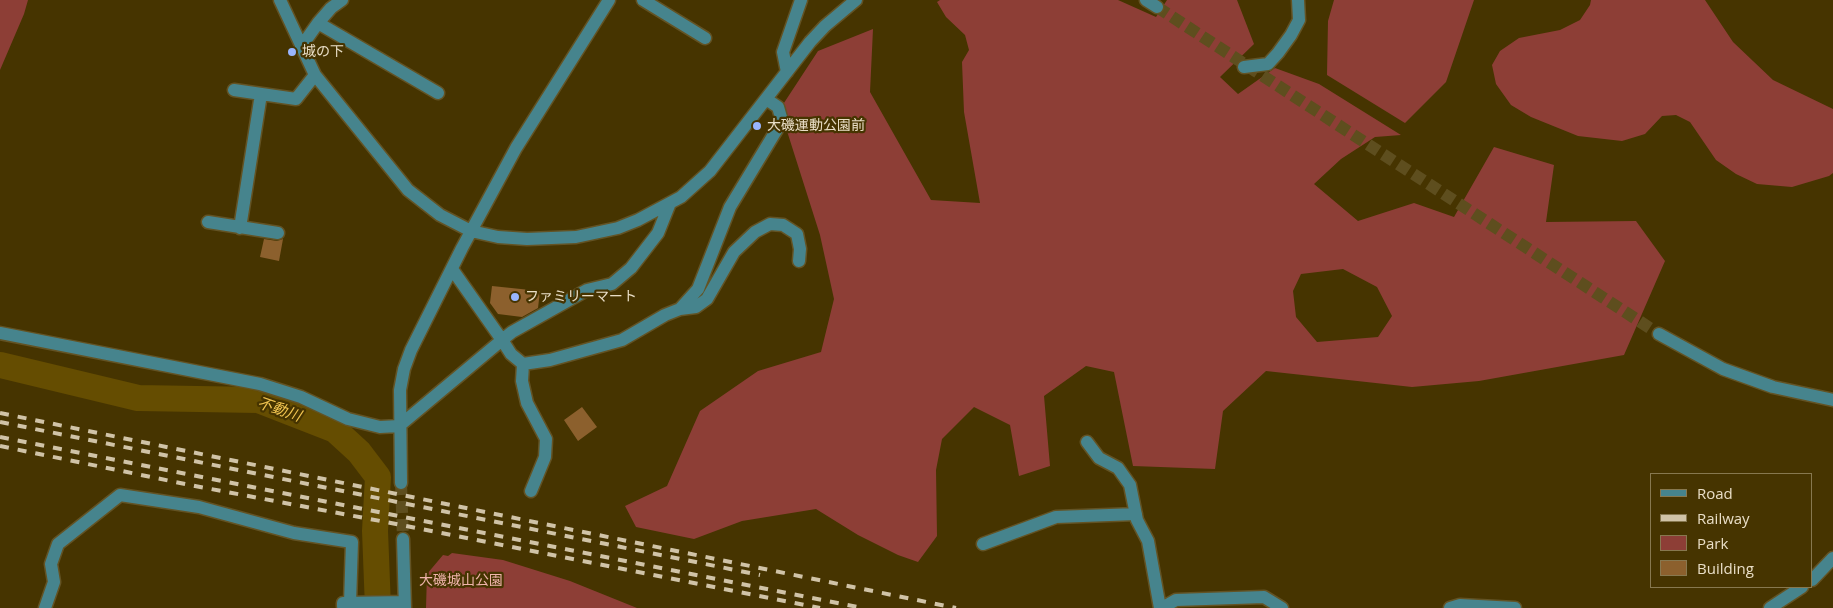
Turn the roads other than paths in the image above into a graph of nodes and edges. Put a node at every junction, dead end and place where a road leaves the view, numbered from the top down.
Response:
1 (280, 0) edge
2 (342, 0) edge
3 (609, 0) edge
4 (643, 0) edge
5 (801, 0) edge
6 (856, 0) edge
7 (1298, 0) edge
8 (318, 23) junction
9 (705, 38) dead end
10 (301, 47) junction
11 (1244, 67) dead end
12 (787, 72) junction
13 (315, 75) junction
14 (234, 90) dead end
15 (438, 93) dead end
16 (261, 94) junction
17 (766, 99) junction
18 (670, 203) junction
19 (208, 222) dead end
20 (240, 228) junction
21 (471, 231) junction
22 (278, 233) dead end
23 (800, 261) dead end
24 (452, 269) junction
25 (680, 309) junction
26 (0, 333) edge
27 (1659, 334) tunnel mouth
28 (502, 340) junction
29 (523, 364) junction
30 (1833, 400) edge
31 (399, 426) junction
32 (1087, 442) dead end
33 (401, 483) tunnel mouth
34 (531, 491) dead end
35 (1136, 514) junction
36 (403, 539) tunnel mouth
37 (983, 544) dead end
38 (1833, 558) edge
39 (1813, 579) edge
40 (1800, 588) edge
41 (402, 604) edge
42 (347, 606) edge
43 (45, 608) edge
44 (1161, 608) edge
45 (1282, 608) edge
46 (1450, 608) edge
47 (1515, 608) edge
48 (1770, 608) edge

1 - 10 street
2 - 8 street
3 - 21 street
4 - 9 street
5 - 12 street
6 - 12 street
7 - 11 street
8 - 10 street
8 - 15 street
10 - 13 street
12 - 17 street
13 - 16 street
13 - 21 street
14 - 16 street
16 - 20 street
17 - 18 street
17 - 25 street
18 - 21 street
18 - 28 street
19 - 20 street
20 - 22 street
21 - 24 street
23 - 25 street
24 - 28 street
24 - 31 street
25 - 29 street
26 - 31 street
27 - 30 street
28 - 29 street
28 - 31 street
29 - 34 street
31 - 33 street
32 - 35 street
35 - 37 street
35 - 44 street
36 - 41 street
38 - 39 street
40 - 48 street
41 - 42 street
42 - 43 street
44 - 45 street
46 - 47 street

